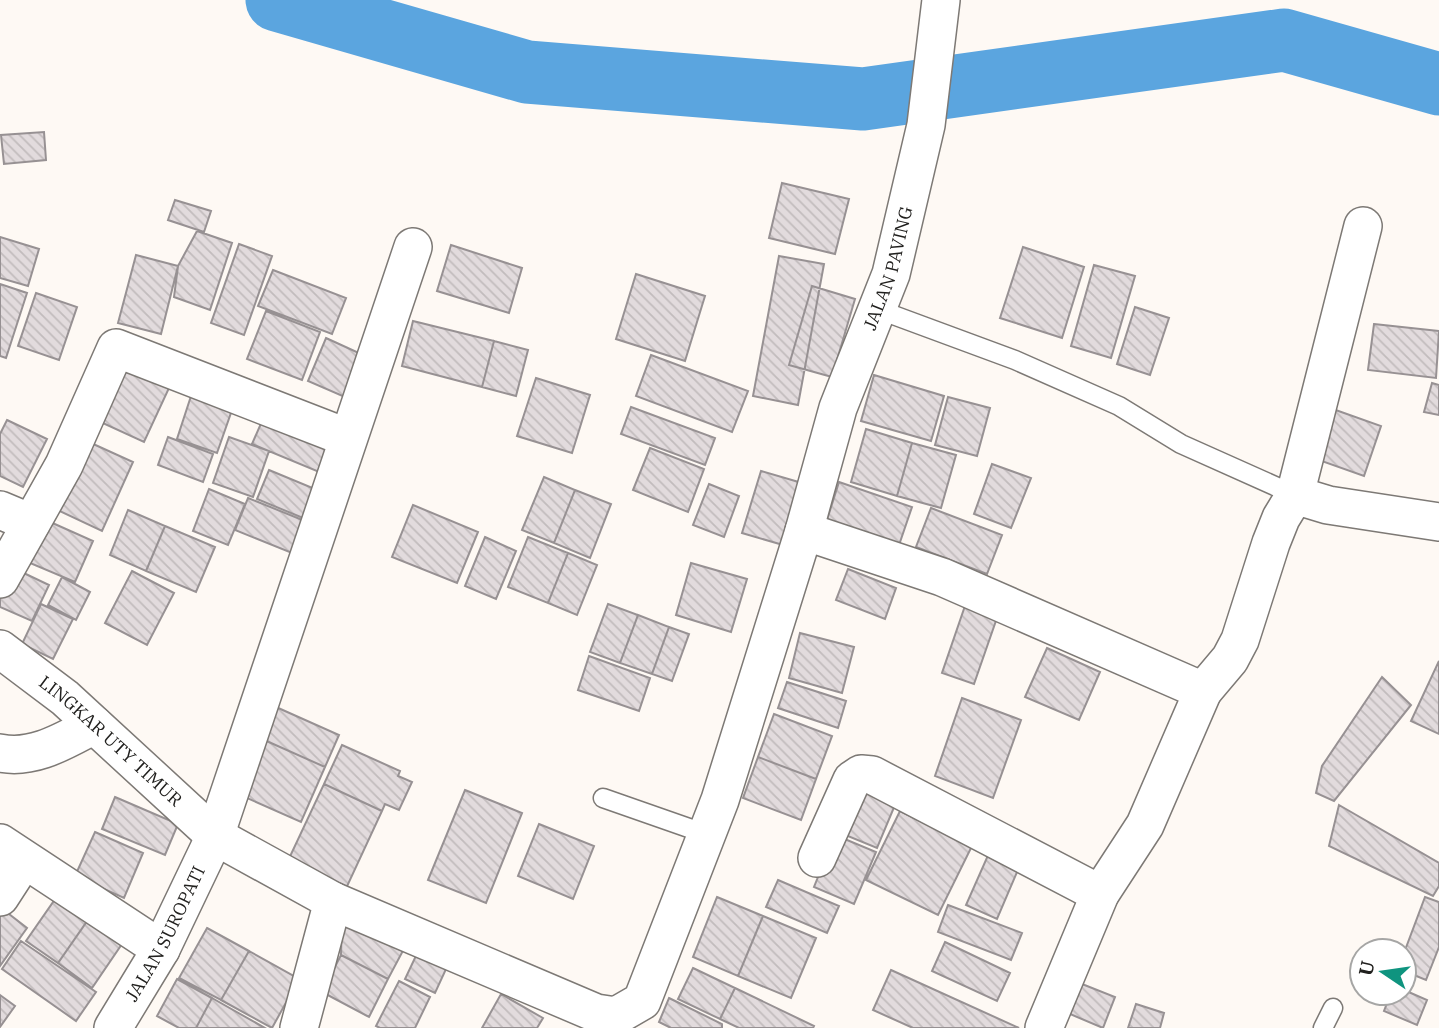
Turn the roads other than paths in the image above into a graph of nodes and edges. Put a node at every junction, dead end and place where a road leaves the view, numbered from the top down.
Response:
1 (941, 5) edge
2 (1363, 226) dead end
3 (414, 247) dead end
4 (877, 309) junction
5 (348, 438) junction
6 (1295, 495) junction
7 (15, 517) edge
8 (1439, 522) edge
9 (804, 531) junction
10 (0, 579) edge
11 (0, 649) edge
12 (1203, 691) junction
13 (94, 726) junction
14 (0, 753) edge
15 (603, 798) dead end
16 (706, 834) junction
17 (215, 836) junction
18 (12, 852) edge
19 (817, 858) dead end
20 (1100, 894) junction
21 (0, 897) edge
22 (333, 901) junction
23 (161, 949) junction
24 (1333, 1008) dead end
25 (113, 1028) edge
26 (299, 1028) edge
27 (1044, 1028) edge
28 (1323, 1028) edge

1 - 4 street, JALAN PAVING
2 - 6 street
3 - 5 street, JALAN SUROPATI
4 - 6 lane
4 - 9 street, JALAN PAVING
5 - 7 street
5 - 17 street, JALAN SUROPATI
6 - 8 street
6 - 12 street
7 - 10 street
9 - 12 street
9 - 16 street, JALAN PAVING
11 - 13 street, LINGKAR UTY TIMUR
12 - 20 street
13 - 14 street
13 - 17 street, LINGKAR UTY TIMUR
15 - 16 lane
16 - 22 street, LINGKAR UTY TIMUR
17 - 22 street, LINGKAR UTY TIMUR
17 - 23 street, JALAN SUROPATI
18 - 21 street
18 - 23 street
19 - 20 street
20 - 27 street
22 - 26 street
23 - 25 street, JALAN SUROPATI
24 - 28 lane

